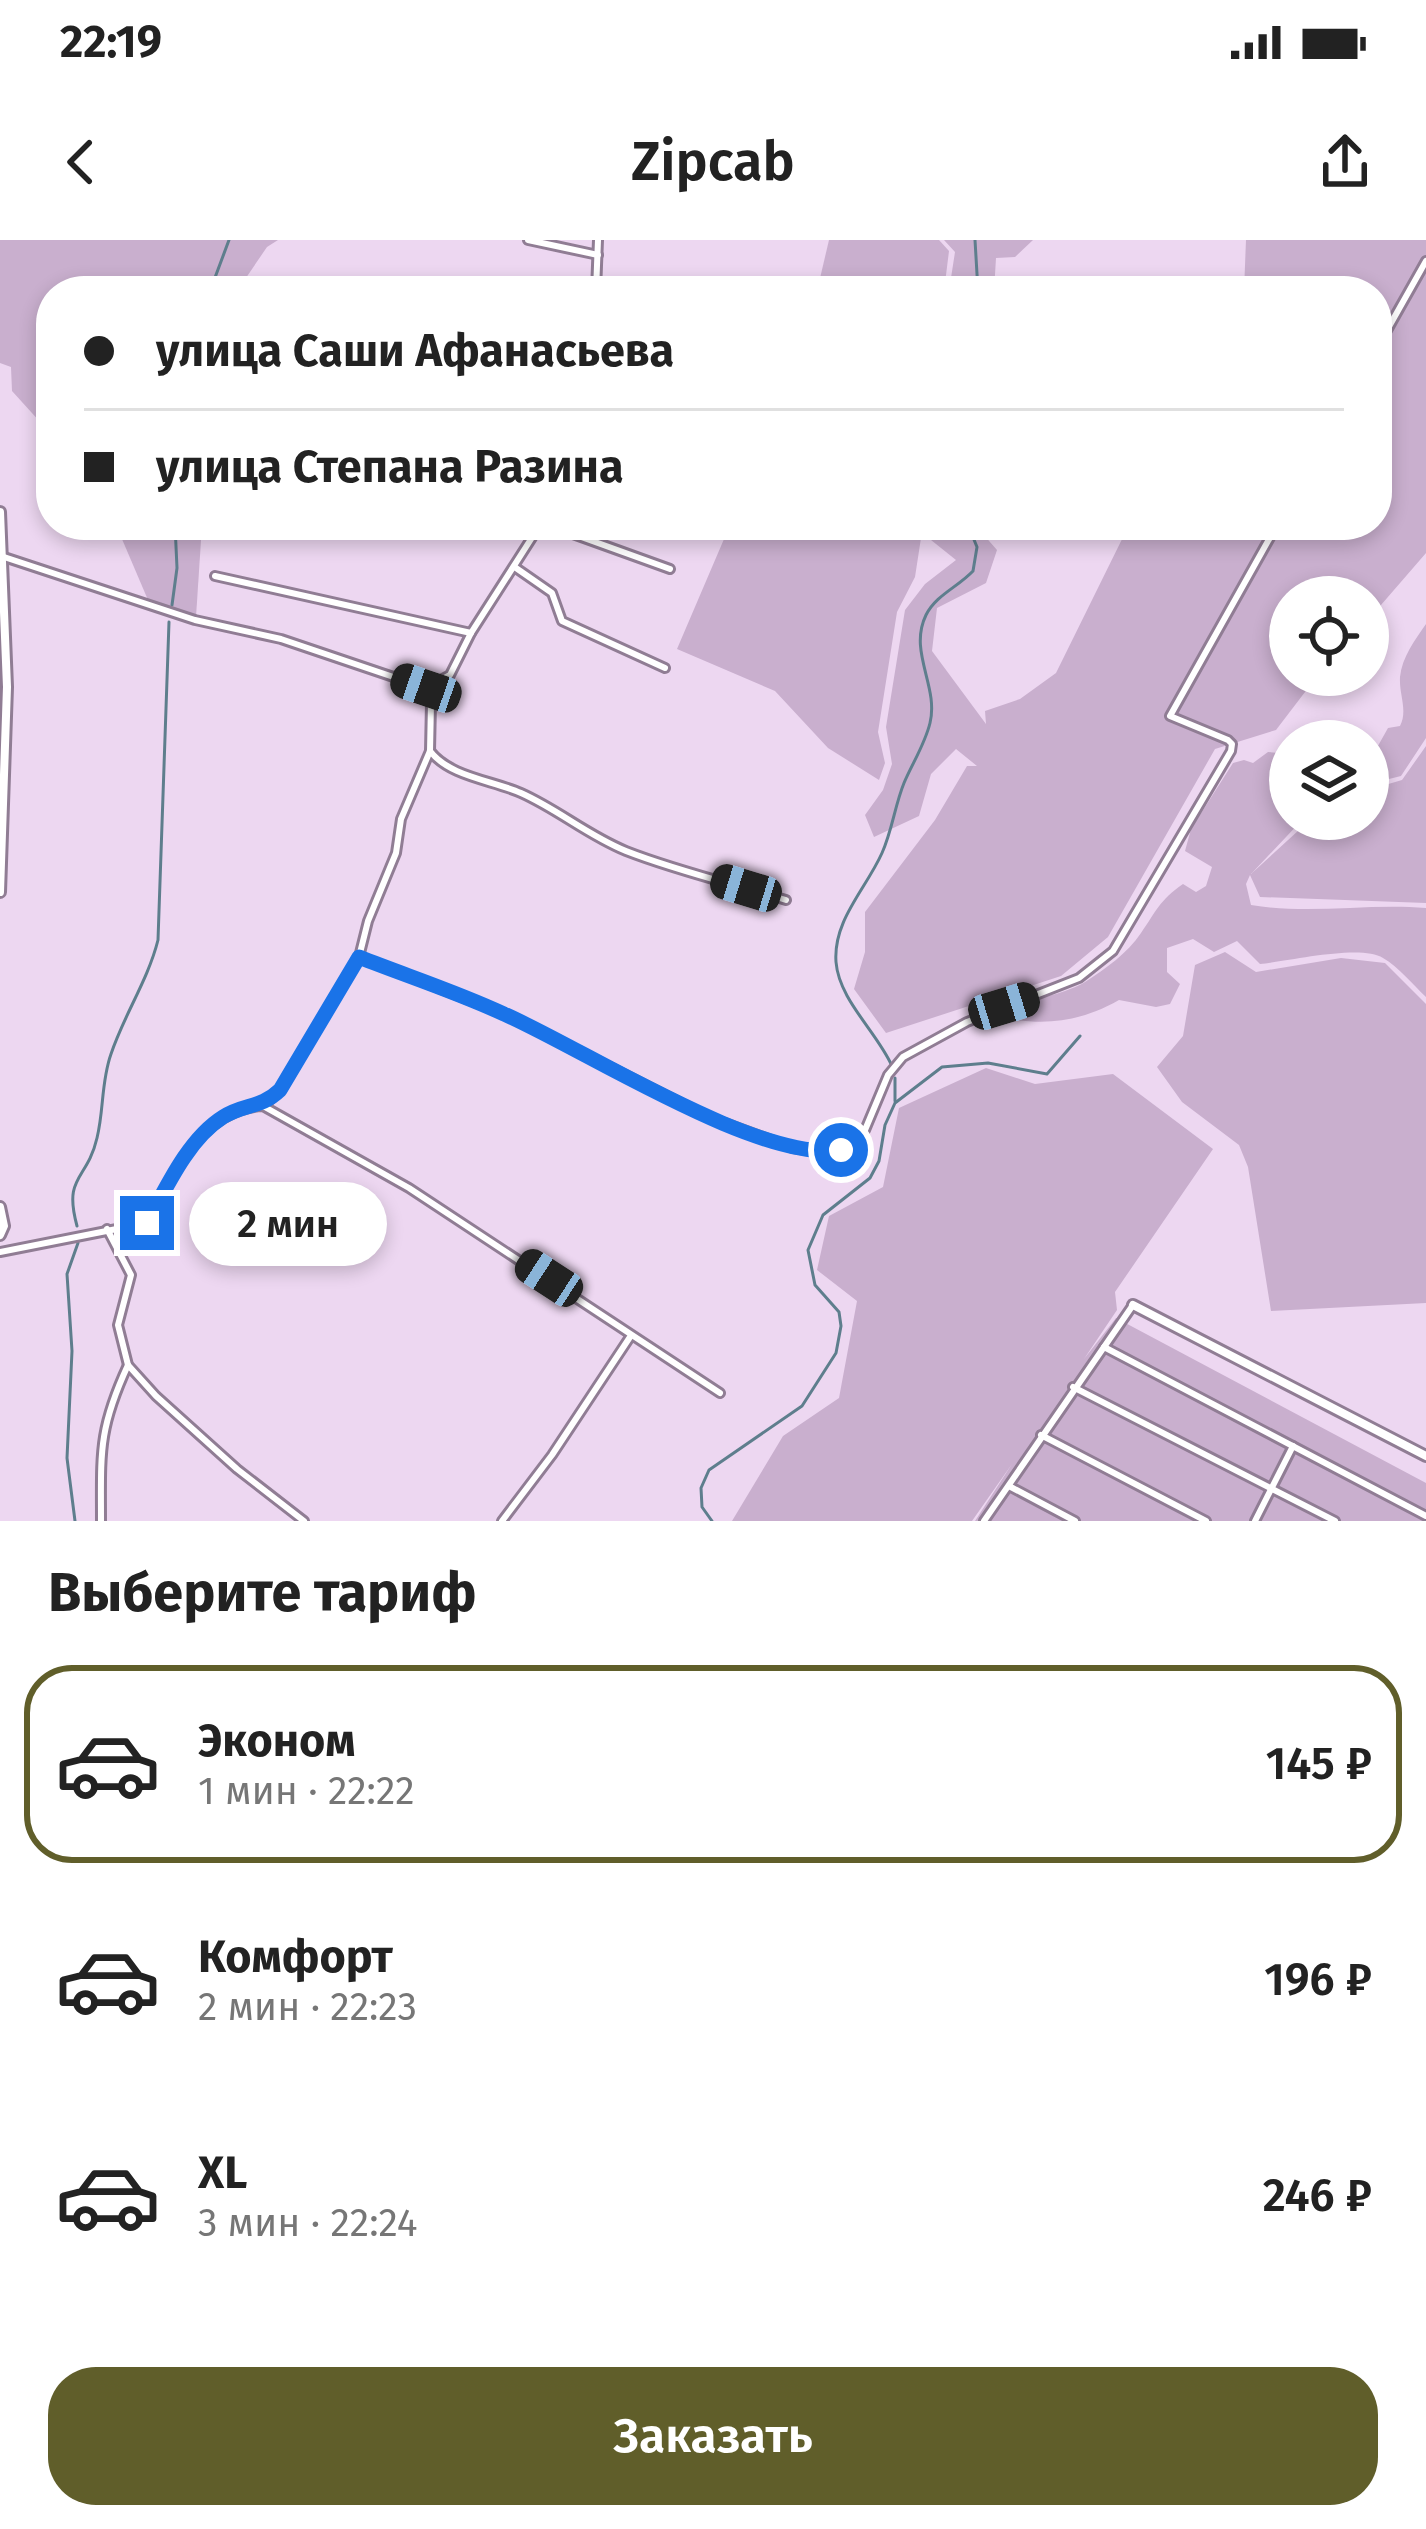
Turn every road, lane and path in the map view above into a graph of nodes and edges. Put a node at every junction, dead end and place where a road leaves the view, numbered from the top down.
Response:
1 (528, 240) edge
2 (598, 240) edge
3 (598, 255) junction
4 (1426, 261) edge
5 (597, 276) edge
6 (1392, 321) edge
7 (0, 512) edge
8 (534, 540) edge
9 (588, 540) edge
10 (1269, 540) edge
11 (4, 557) junction
12 (516, 568) junction
13 (670, 568) dead end
14 (215, 576) dead end
15 (471, 633) junction
16 (665, 668) dead end
17 (426, 688) junction
18 (430, 751) junction
19 (0, 892) edge
20 (786, 900) dead end
21 (359, 957) junction
22 (263, 1106) junction
23 (0, 1207) edge
24 (107, 1229) junction
25 (0, 1235) edge
26 (0, 1252) edge
27 (1133, 1305) joint
28 (630, 1336) junction
29 (1104, 1347) junction
30 (128, 1365) junction
31 (1073, 1387) junction
32 (720, 1393) dead end
33 (1041, 1435) junction
34 (1293, 1446) junction
35 (1426, 1456) edge
36 (1008, 1486) junction
37 (1271, 1488) junction
38 (1426, 1516) edge
39 (101, 1521) edge
40 (304, 1521) edge
41 (502, 1521) edge
42 (984, 1521) edge
43 (1075, 1521) edge
44 (1206, 1521) edge
45 (1255, 1521) edge
46 (1335, 1521) edge

1 - 3 street
2 - 3 street
3 - 5 street
4 - 6 street
7 - 11 street
8 - 12 street
9 - 13 street
10 - 21 street
11 - 17 street
11 - 19 street
12 - 15 street
12 - 16 street
14 - 15 street
15 - 17 street
17 - 18 street
18 - 20 street
18 - 21 street
21 - 22 street
22 - 24 street
22 - 28 street
23 - 25 street
24 - 26 street
24 - 30 street
27 - 29 street
27 - 35 street
28 - 32 street
28 - 41 street
29 - 31 street
29 - 34 street
30 - 39 street
30 - 40 street
31 - 33 street
31 - 37 street
33 - 36 street
33 - 44 street
34 - 37 street
34 - 38 street
36 - 42 street
36 - 43 street
37 - 45 street
37 - 46 street

